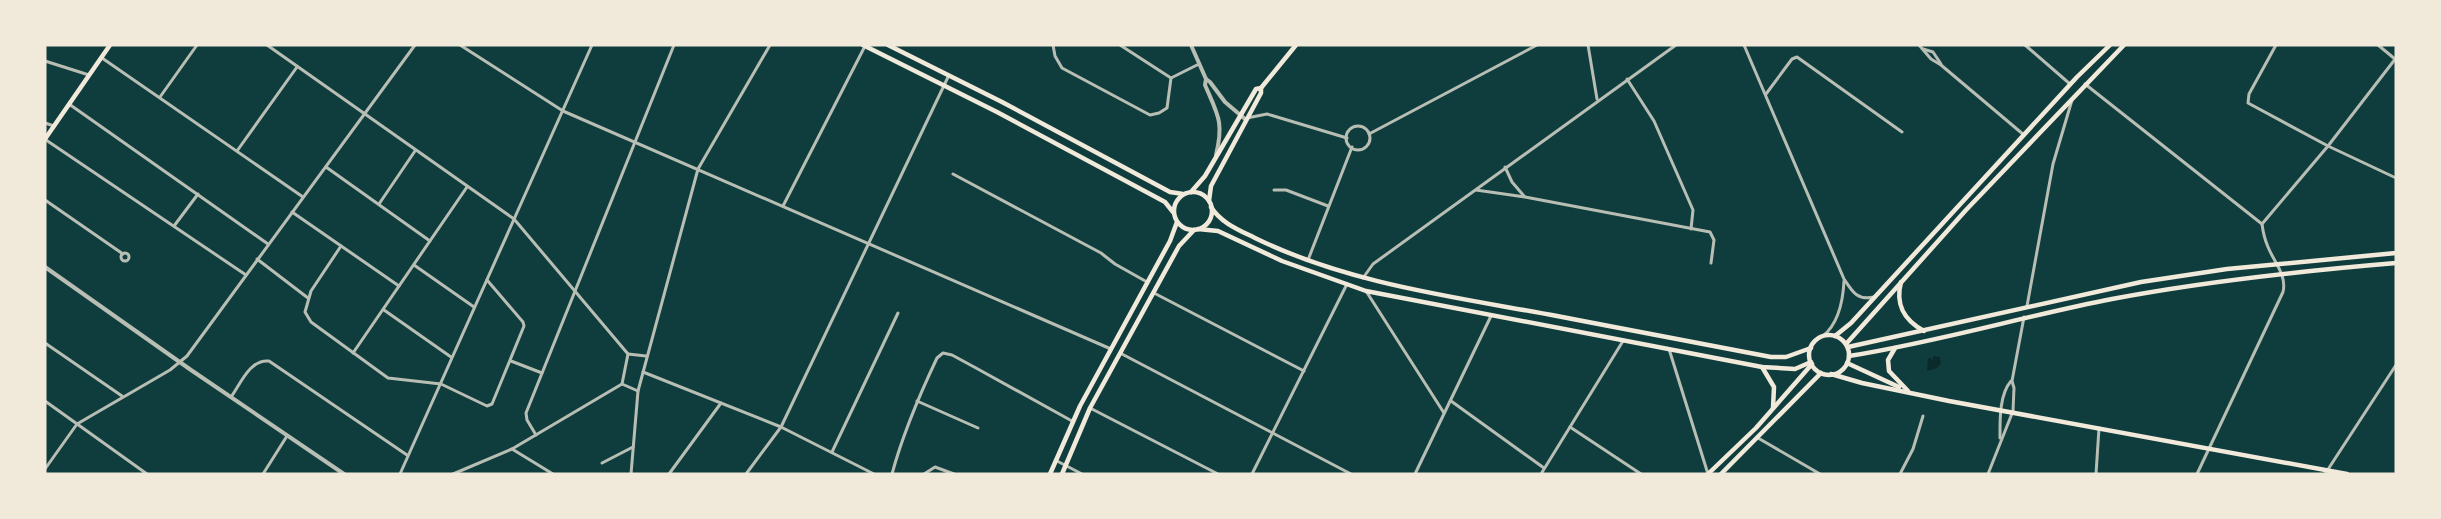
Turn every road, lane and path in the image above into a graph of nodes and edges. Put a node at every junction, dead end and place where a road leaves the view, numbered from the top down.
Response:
1 (110, 45) edge
2 (197, 45) edge
3 (267, 45) edge
4 (415, 45) edge
5 (460, 45) edge
6 (592, 45) edge
7 (674, 45) edge
8 (770, 45) edge
9 (864, 45) edge
10 (888, 45) edge
11 (1053, 45) edge
12 (1120, 45) edge
13 (1191, 45) edge
14 (1296, 45) edge
15 (1537, 45) edge
16 (1588, 45) edge
17 (1676, 45) edge
18 (1744, 45) edge
19 (1919, 45) edge
20 (2025, 45) edge
21 (2110, 45) edge
22 (2124, 45) edge
23 (2276, 45) edge
24 (2378, 45) edge
25 (101, 58) junction
26 (2395, 59) edge
27 (45, 61) edge
28 (1199, 64) junction
29 (297, 67) junction
30 (89, 75) junction
31 (949, 75) junction
32 (1171, 78) junction
33 (1206, 79) junction
34 (1627, 79) junction
35 (2070, 84) junction
36 (2085, 84) junction
37 (944, 85) junction
38 (1261, 88) junction
39 (2074, 94) junction
40 (1766, 95) junction
41 (160, 97) junction
42 (1597, 100) junction
43 (69, 104) junction
44 (563, 111) junction
45 (364, 114) junction
46 (1240, 114) junction
47 (1245, 119) junction
48 (45, 123) edge
49 (54, 126) junction
50 (1902, 132) dead end
51 (1369, 134) junction
52 (2024, 135) junction
53 (1347, 138) junction
54 (45, 139) edge
55 (635, 143) junction
56 (2328, 146) junction
57 (1352, 147) junction
58 (237, 151) junction
59 (415, 151) junction
60 (1215, 159) junction
61 (326, 167) junction
62 (1505, 167) junction
63 (698, 169) junction
64 (953, 174) dead end
65 (2396, 178) edge
66 (467, 188) junction
67 (1274, 190) dead end
68 (1474, 190) junction
69 (1191, 192) junction
70 (198, 194) junction
71 (1183, 194) junction
72 (303, 197) junction
73 (1525, 197) junction
74 (45, 200) edge
75 (378, 204) junction
76 (1210, 204) junction
77 (783, 206) junction
78 (1329, 207) junction
79 (292, 212) junction
80 (1173, 212) junction
81 (514, 219) junction
82 (1177, 222) junction
83 (2262, 224) junction
84 (174, 226) junction
85 (1196, 229) junction
86 (1691, 229) junction
87 (430, 241) junction
88 (869, 243) junction
89 (268, 244) junction
90 (341, 246) junction
91 (2396, 253) edge
92 (123, 254) dead end
93 (257, 259) junction
94 (1308, 260) junction
95 (2396, 262) edge
96 (1711, 263) dead end
97 (2277, 263) junction
98 (414, 265) junction
99 (45, 267) edge
100 (2281, 273) junction
101 (246, 274) junction
102 (1363, 278) junction
103 (487, 279) junction
104 (1844, 279) junction
105 (1901, 281) junction
106 (1148, 283) junction
107 (399, 286) junction
108 (1346, 286) junction
109 (575, 290) junction
110 (1366, 291) junction
111 (1154, 293) junction
112 (1874, 297) junction
113 (308, 298) junction
114 (2027, 306) junction
115 (474, 307) junction
116 (383, 309) junction
117 (898, 313) dead end
118 (1491, 316) junction
119 (2024, 316) junction
120 (1924, 331) junction
121 (1822, 336) junction
122 (1835, 336) junction
123 (1623, 341) junction
124 (45, 343) edge
125 (1847, 345) junction
126 (1811, 348) junction
127 (1895, 348) junction
128 (1111, 349) junction
129 (1669, 349) junction
130 (353, 353) junction
131 (1120, 353) junction
132 (628, 354) junction
133 (646, 356) junction
134 (1849, 356) junction
135 (451, 357) junction
136 (511, 361) junction
137 (180, 362) junction
138 (1811, 363) junction
139 (1847, 363) junction
140 (2396, 365) edge
141 (1762, 367) junction
142 (1304, 371) junction
143 (642, 372) junction
144 (542, 373) junction
145 (1821, 373) junction
146 (1831, 374) junction
147 (2012, 381) junction
148 (441, 384) junction
149 (622, 384) junction
150 (638, 391) junction
151 (1908, 391) junction
152 (123, 397) junction
153 (231, 397) junction
154 (917, 400) junction
155 (1451, 400) junction
156 (45, 401) edge
157 (721, 403) junction
158 (1090, 408) junction
159 (2001, 408) junction
160 (1773, 410) junction
161 (2013, 411) junction
162 (1444, 413) junction
163 (1923, 416) dead end
164 (1072, 421) junction
165 (78, 424) junction
166 (781, 427) junction
167 (1570, 427) junction
168 (978, 428) dead end
169 (2099, 428) junction
170 (1274, 433) junction
171 (536, 435) junction
172 (287, 436) junction
173 (1758, 438) junction
174 (2000, 440) junction
175 (633, 447) junction
176 (512, 449) junction
177 (2209, 449) junction
178 (832, 453) junction
179 (408, 456) junction
180 (1055, 460) junction
181 (602, 463) dead end
182 (1065, 465) junction
183 (1545, 468) junction
184 (45, 469) edge
185 (2326, 472) edge
186 (870, 473) edge
187 (147, 474) edge
188 (262, 474) edge
189 (344, 474) edge
190 (400, 474) edge
191 (456, 474) edge
192 (553, 474) edge
193 (631, 474) edge
194 (669, 474) edge
195 (746, 474) edge
196 (892, 474) edge
197 (924, 474) edge
198 (954, 474) edge
199 (1050, 474) edge
200 (1062, 474) edge
201 (1082, 474) edge
202 (1218, 474) edge
203 (1252, 474) edge
204 (1352, 474) edge
205 (1415, 474) edge
206 (1541, 474) edge
207 (1641, 474) edge
208 (1708, 474) edge
209 (1720, 474) edge
210 (1820, 474) edge
211 (1900, 474) edge
212 (1988, 474) edge
213 (2096, 474) edge
214 (2197, 474) edge
215 (2347, 474) edge

1 - 25 main road
2 - 41 street
3 - 29 street
4 - 45 street
5 - 44 street
6 - 44 street
7 - 55 street
8 - 63 street
9 - 37 main road
9 - 77 street
10 - 31 main road
11 - 32 street
12 - 32 street
13 - 28 street
14 - 38 main road
15 - 51 street
16 - 42 street
17 - 34 street
18 - 40 street
19 - 52 street
20 - 35 street
21 - 35 main road
22 - 36 main road
23 - 56 street
24 - 26 street
25 - 30 main road
25 - 41 street
26 - 56 street
27 - 30 street
28 - 32 street
28 - 33 street
29 - 45 street
29 - 58 street
30 - 43 main road
31 - 37 street
31 - 71 main road
33 - 46 street
33 - 60 street
34 - 42 street
34 - 86 street
35 - 52 main road
36 - 39 main road
36 - 83 street
37 - 80 main road
37 - 88 street
38 - 46 main road
38 - 47 main road
39 - 105 main road
39 - 114 street
40 - 50 street
40 - 104 street
41 - 58 street
42 - 62 street
43 - 49 main road
43 - 70 street
44 - 55 street
44 - 81 street
45 - 59 street
45 - 61 street
46 - 47 street
46 - 60 main road
47 - 53 street
47 - 76 main road
48 - 49 street
49 - 54 main road
51 - 53 street
51 - 57 street
52 - 112 main road
53 - 57 street
54 - 84 street
55 - 63 street
55 - 109 street
56 - 65 street
56 - 83 street
57 - 78 street
58 - 72 street
59 - 66 street
59 - 75 street
60 - 69 main road
61 - 72 street
61 - 75 street
62 - 68 street
62 - 73 street
63 - 77 street
63 - 133 street
64 - 106 street
66 - 81 street
66 - 87 street
67 - 78 street
68 - 73 street
68 - 102 street
69 - 71 main road
69 - 76 main road
70 - 84 street
70 - 89 street
71 - 80 main road
72 - 79 street
73 - 86 street
74 - 92 street
75 - 87 street
76 - 85 main road
76 - 94 main road
77 - 88 street
78 - 94 street
79 - 89 street
79 - 90 street
80 - 82 main road
81 - 103 street
81 - 109 street
82 - 85 main road
82 - 106 main road
83 - 97 street
84 - 101 street
85 - 108 main road
85 - 111 main road
86 - 96 street
87 - 98 street
88 - 128 street
88 - 166 street
89 - 93 street
90 - 107 street
90 - 113 street
91 - 97 main road
93 - 101 street
93 - 113 street
94 - 102 main road
95 - 100 main road
97 - 100 street
97 - 114 main road
98 - 107 street
98 - 115 street
99 - 137 street
100 - 119 main road
100 - 177 street
101 - 137 street
102 - 126 main road
103 - 115 street
103 - 136 street
104 - 112 street
104 - 121 street
105 - 120 main road
105 - 125 main road
106 - 128 main road
107 - 116 street
108 - 110 main road
108 - 142 street
109 - 132 street
109 - 144 street
110 - 118 main road
110 - 162 street
111 - 131 main road
111 - 142 street
112 - 122 main road
113 - 130 street
114 - 120 main road
115 - 135 street
116 - 130 street
116 - 135 street
117 - 178 street
118 - 123 main road
118 - 155 street
119 - 127 main road
119 - 147 street
120 - 125 main road
121 - 122 main road
121 - 126 main road
122 - 125 main road
123 - 129 main road
123 - 167 street
124 - 152 street
125 - 134 main road
126 - 138 main road
127 - 134 main road
127 - 151 main road
128 - 164 main road
129 - 141 main road
129 - 208 street
130 - 148 street
131 - 158 main road
131 - 170 street
132 - 133 street
132 - 149 street
133 - 143 street
134 - 139 main road
135 - 148 street
136 - 144 street
136 - 148 street
137 - 152 street
137 - 153 street
138 - 141 main road
138 - 145 main road
138 - 160 main road
139 - 146 main road
139 - 151 main road
140 - 185 street
141 - 160 main road
142 - 170 street
143 - 150 street
143 - 157 street
144 - 171 street
145 - 146 main road
145 - 173 main road
146 - 151 main road
147 - 159 street
147 - 161 street
148 - 179 street
149 - 150 street
149 - 171 street
150 - 175 street
151 - 159 main road
152 - 165 street
153 - 172 street
153 - 179 street
154 - 164 street
154 - 168 street
154 - 196 street
155 - 162 street
155 - 183 street
156 - 165 street
157 - 166 street
157 - 194 street
158 - 182 main road
158 - 202 street
159 - 161 main road
159 - 174 street
160 - 208 main road
161 - 169 main road
161 - 174 street
162 - 205 street
163 - 211 street
164 - 180 main road
165 - 184 street
165 - 187 street
166 - 178 street
166 - 195 street
167 - 183 street
167 - 207 street
169 - 177 main road
169 - 213 street
170 - 203 street
170 - 204 street
171 - 176 street
172 - 188 street
172 - 189 street
173 - 209 main road
173 - 210 street
174 - 212 street
175 - 181 street
175 - 193 street
176 - 191 street
176 - 192 street
177 - 185 main road
177 - 214 street
178 - 186 street
179 - 190 street
180 - 182 street
180 - 199 main road
182 - 200 main road
182 - 201 street
183 - 206 street
185 - 215 main road
197 - 198 street

